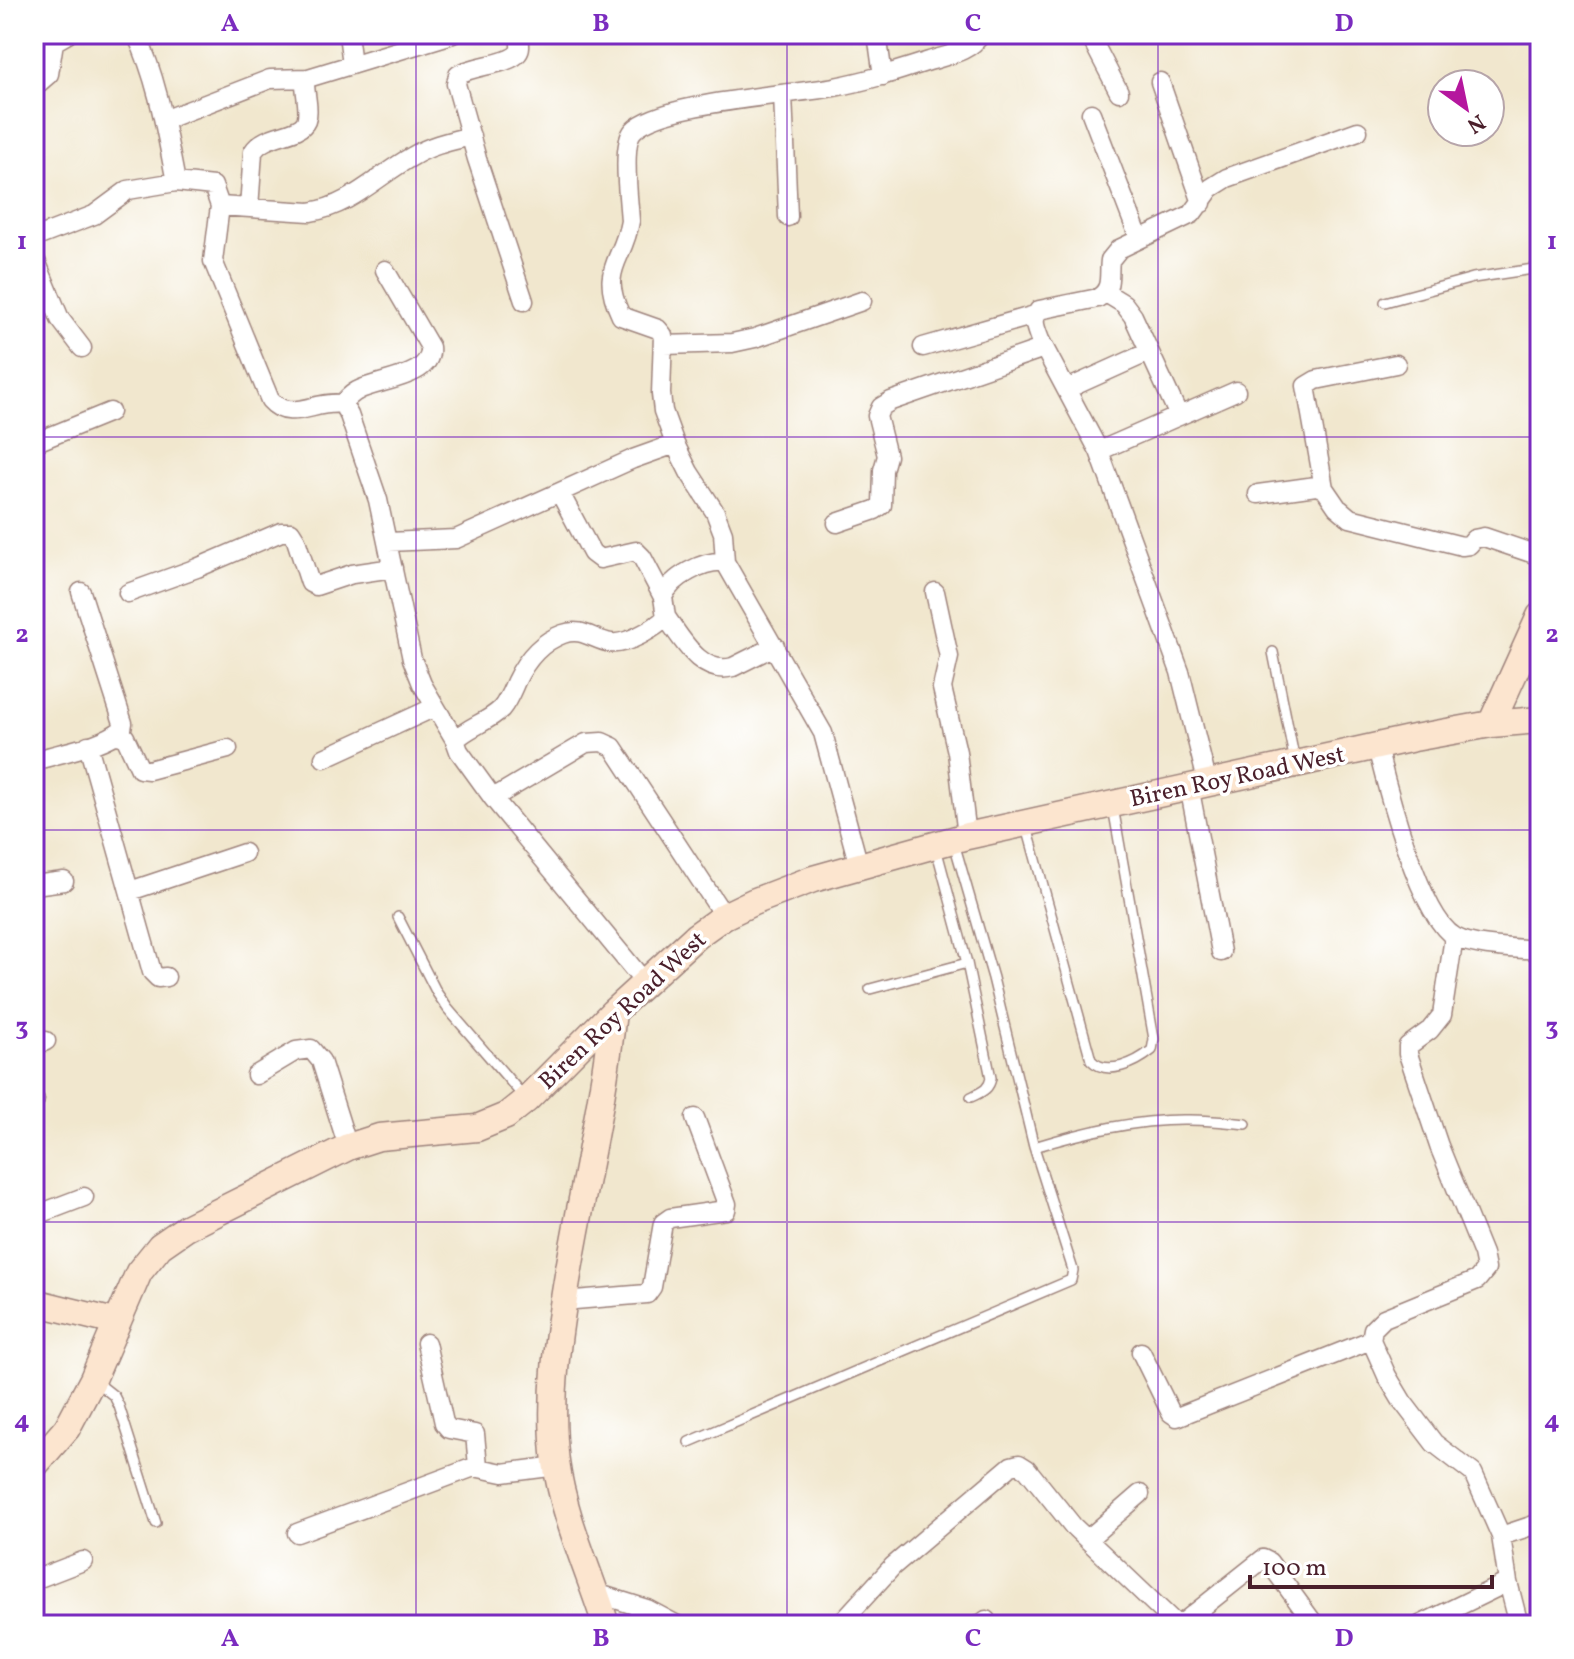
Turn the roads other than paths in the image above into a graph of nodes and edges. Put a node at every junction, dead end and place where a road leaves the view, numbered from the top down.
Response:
1 (68, 34) edge
2 (163, 34) edge
3 (348, 34) edge
4 (453, 34) edge
5 (519, 34) edge
6 (877, 34) edge
7 (981, 34) edge
8 (1089, 34) edge
9 (137, 37) edge
10 (42, 51) edge
11 (352, 64) junction
12 (883, 76) junction
13 (308, 78) junction
14 (1160, 82) dead end
15 (34, 87) edge
16 (1119, 92) dead end
17 (783, 94) junction
18 (1091, 113) dead end
19 (164, 120) junction
20 (1358, 131) dead end
21 (471, 136) junction
22 (176, 182) junction
23 (1202, 203) junction
24 (220, 206) junction
25 (249, 208) junction
26 (788, 217) dead end
27 (34, 238) edge
28 (1139, 238) junction
29 (34, 256) edge
30 (1540, 268) edge
31 (385, 270) dead end
32 (1106, 293) junction
33 (524, 301) dead end
34 (862, 301) dead end
35 (1385, 302) dead end
36 (1035, 315) junction
37 (664, 345) junction
38 (923, 347) dead end
39 (82, 348) dead end
40 (1044, 348) junction
41 (1149, 352) junction
42 (1396, 364) dead end
43 (1067, 389) junction
44 (1236, 391) dead end
45 (342, 404) junction
46 (110, 412) dead end
47 (1179, 416) junction
48 (34, 443) edge
49 (675, 444) junction
50 (1099, 451) junction
51 (1324, 488) junction
52 (560, 493) junction
53 (1258, 494) dead end
54 (837, 523) dead end
55 (388, 542) junction
56 (1540, 556) edge
57 (725, 562) junction
58 (393, 568) junction
59 (81, 592) dead end
60 (935, 592) dead end
61 (128, 593) dead end
62 (663, 597) junction
63 (1540, 616) edge
64 (666, 617) junction
65 (775, 646) junction
66 (1273, 652) dead end
67 (435, 707) junction
68 (1540, 720) edge
69 (1491, 724) junction
70 (116, 735) junction
71 (455, 740) junction
72 (88, 745) junction
73 (1377, 747) junction
74 (228, 749) dead end
75 (34, 758) edge
76 (324, 758) dead end
77 (1295, 764) junction
78 (1198, 784) junction
79 (493, 798) junction
80 (1112, 803) junction
81 (1026, 823) junction
82 (952, 840) junction
83 (244, 853) dead end
84 (859, 866) junction
85 (64, 881) dead end
86 (34, 885) edge
87 (130, 891) junction
88 (724, 916) junction
89 (398, 917) dead end
90 (1454, 937) junction
91 (1540, 950) edge
92 (1221, 952) dead end
93 (967, 963) junction
94 (166, 977) dead end
95 (645, 983) junction
96 (870, 989) dead end
97 (613, 1012) junction
98 (256, 1075) dead end
99 (971, 1097) dead end
100 (526, 1100) junction
101 (695, 1118) dead end
102 (1246, 1124) dead end
103 (348, 1147) junction
104 (1034, 1147) junction
105 (84, 1197) dead end
106 (34, 1216) edge
107 (563, 1301) junction
108 (34, 1302) edge
109 (115, 1322) junction
110 (1371, 1340) junction
111 (426, 1343) dead end
112 (1141, 1352) dead end
113 (93, 1379) junction
114 (689, 1442) dead end
115 (34, 1466) edge
116 (478, 1466) junction
117 (557, 1466) junction
118 (1140, 1494) dead end
119 (156, 1523) dead end
120 (1540, 1523) edge
121 (297, 1533) dead end
122 (1501, 1536) junction
123 (1088, 1539) junction
124 (83, 1561) dead end
125 (34, 1580) edge
126 (1508, 1582) junction
127 (596, 1593) junction
128 (1163, 1611) junction
129 (606, 1625) edge
130 (677, 1625) edge
131 (839, 1625) edge
132 (1150, 1625) edge
133 (1179, 1625) edge
134 (1315, 1625) edge
135 (1420, 1625) edge
136 (1519, 1625) edge

1 - 10 street
2 - 9 street
3 - 11 street
4 - 11 street
5 - 21 street
6 - 12 street
7 - 12 street
8 - 16 street
9 - 19 street
10 - 15 street
11 - 13 street
12 - 17 street
13 - 19 street
13 - 25 street
14 - 23 street
17 - 26 street
17 - 37 street
18 - 28 street
19 - 22 street
20 - 23 street
21 - 25 street
21 - 33 street
22 - 24 street
22 - 27 street
23 - 28 street
24 - 25 street
24 - 45 street
28 - 32 street
29 - 39 street
30 - 35 lane
31 - 45 street
32 - 36 street
32 - 41 street
34 - 37 street
36 - 38 street
36 - 40 street
37 - 49 street
40 - 43 street
40 - 54 street
41 - 43 street
41 - 47 street
42 - 51 street
43 - 50 street
44 - 47 street
45 - 55 street
46 - 48 street
47 - 50 street
49 - 52 street
49 - 57 street
50 - 78 street
51 - 53 street
51 - 56 street
52 - 55 street
52 - 62 street
55 - 58 street
57 - 62 street
57 - 65 street
58 - 61 street
58 - 67 street
59 - 70 street
60 - 82 street
62 - 64 street
63 - 69 main road
64 - 65 street
64 - 71 street
65 - 84 street
66 - 77 lane
67 - 71 street
67 - 76 street
68 - 69 main road, Biren Roy Road West
69 - 73 main road, Biren Roy Road West
70 - 72 street
70 - 74 street
71 - 79 street
72 - 75 street
72 - 87 street
73 - 77 main road, Biren Roy Road West
73 - 90 street
77 - 78 main road, Biren Roy Road West
78 - 80 main road, Biren Roy Road West
78 - 92 street
79 - 88 street
79 - 95 street
80 - 81 main road, Biren Roy Road West
80 - 81 lane
81 - 82 main road, Biren Roy Road West
82 - 84 main road, Biren Roy Road West
82 - 93 lane
82 - 104 lane
83 - 87 street
84 - 88 main road, Biren Roy Road West
85 - 86 street
87 - 94 street
88 - 95 main road, Biren Roy Road West
89 - 100 lane
90 - 91 street
90 - 110 street
93 - 96 lane
93 - 99 lane
95 - 97 main road, Biren Roy Road West
97 - 100 main road, Biren Roy Road West
97 - 107 main road
98 - 103 street
100 - 103 main road, Biren Roy Road West
101 - 107 street
102 - 104 lane
103 - 109 main road, Biren Roy Road West
104 - 114 lane
105 - 106 street
107 - 117 main road
108 - 109 main road
109 - 113 main road, Biren Roy Road West
110 - 112 street
110 - 122 street
111 - 116 street
113 - 115 main road, Biren Roy Road West
113 - 119 lane
116 - 117 street
116 - 121 street
117 - 127 main road
118 - 123 street
120 - 122 street
122 - 126 street
123 - 128 street
123 - 131 street
124 - 125 street
126 - 135 street
126 - 136 street
127 - 129 main road
127 - 130 street
128 - 132 street
128 - 133 street
133 - 134 street

